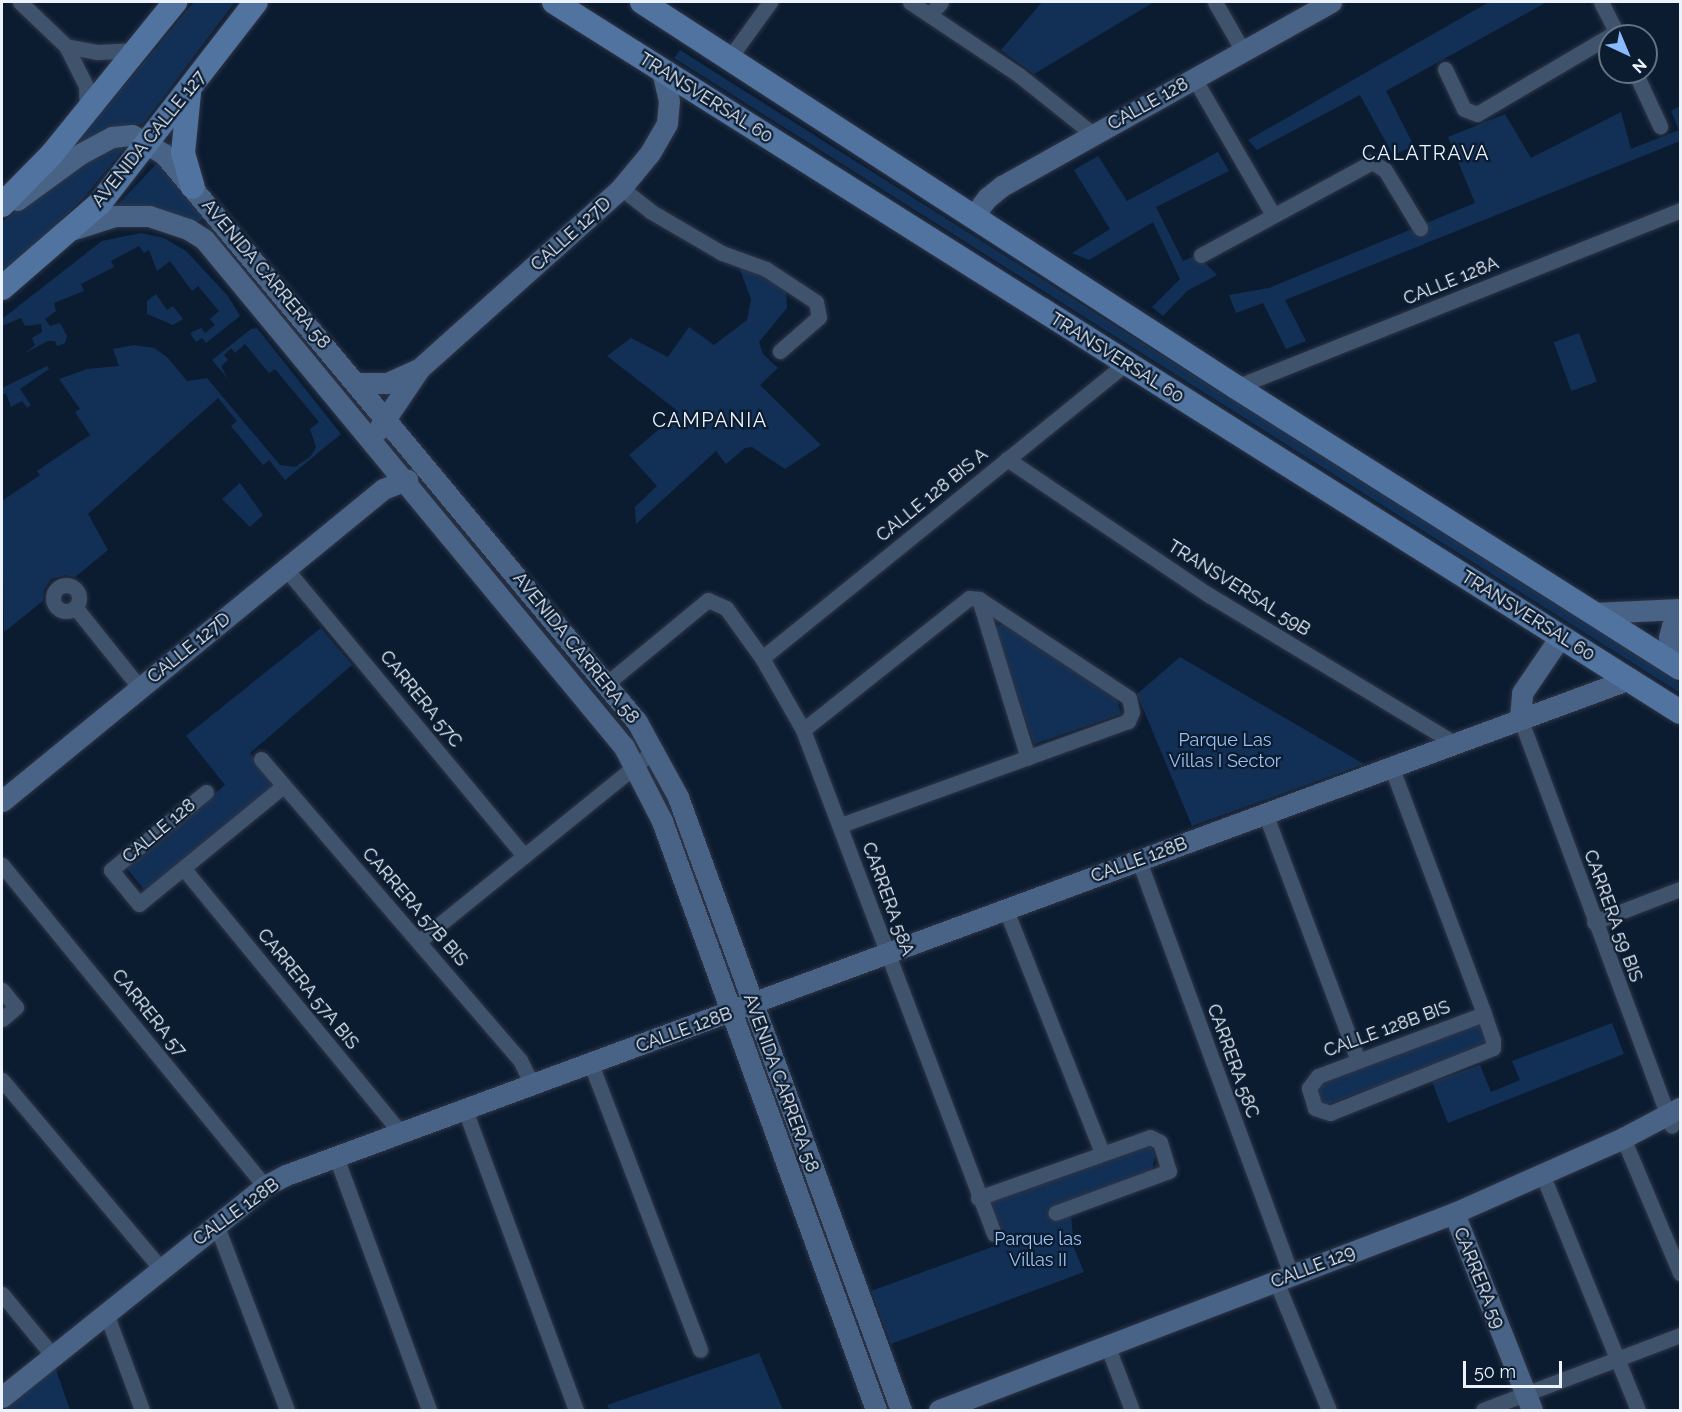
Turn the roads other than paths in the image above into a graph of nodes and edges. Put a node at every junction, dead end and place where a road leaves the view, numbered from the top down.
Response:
1 (20, 2) edge
2 (175, 2) edge
3 (248, 2) edge
4 (256, 2) edge
5 (554, 2) edge
6 (642, 2) edge
7 (770, 2) edge
8 (910, 2) edge
9 (941, 2) edge
10 (1215, 2) edge
11 (1331, 2) edge
12 (1601, 2) edge
13 (930, 15) junction
14 (1612, 24) edge
15 (237, 27) junction
16 (1598, 45) edge
17 (66, 46) junction
18 (137, 50) junction
19 (1243, 51) junction
20 (728, 60) junction
21 (1444, 69) dead end
22 (662, 70) junction
23 (1194, 78) junction
24 (1641, 84) edge
25 (189, 91) junction
26 (86, 114) junction
27 (1660, 126) dead end
28 (1094, 135) junction
29 (149, 143) junction
30 (193, 187) junction
31 (621, 188) junction
32 (2, 205) edge
33 (1680, 210) edge
34 (2, 211) edge
35 (1272, 213) junction
36 (973, 217) junction
37 (1420, 228) dead end
38 (70, 231) junction
39 (1201, 255) dead end
40 (2, 288) edge
41 (780, 351) dead end
42 (1126, 363) junction
43 (420, 368) junction
44 (357, 383) junction
45 (1236, 387) junction
46 (386, 418) junction
47 (373, 439) junction
48 (389, 458) junction
49 (1007, 459) junction
50 (407, 480) junction
51 (376, 495) junction
52 (286, 569) junction
53 (974, 598) junction
54 (75, 607) dead end
55 (1680, 609) edge
56 (1594, 614) junction
57 (1680, 617) edge
58 (1560, 637) junction
59 (762, 658) junction
60 (1680, 666) edge
61 (1630, 679) junction
62 (606, 684) junction
63 (140, 688) junction
64 (1680, 712) edge
65 (1520, 718) junction
66 (803, 730) junction
67 (1454, 743) junction
68 (655, 750) junction
69 (1028, 758) junction
70 (261, 759) dead end
71 (635, 766) junction
72 (1391, 766) junction
73 (284, 786) junction
74 (206, 792) dead end
75 (2, 801) edge
76 (1265, 813) junction
77 (840, 825) junction
78 (524, 855) junction
79 (1139, 861) junction
80 (2, 865) edge
81 (184, 869) junction
82 (1680, 889) edge
83 (1006, 910) junction
84 (1594, 922) junction
85 (419, 940) junction
86 (887, 954) junction
87 (2, 990) edge
88 (753, 1005) junction
89 (732, 1012) junction
90 (1484, 1014) junction
91 (2, 1019) edge
92 (1358, 1060) junction
93 (591, 1064) junction
94 (2, 1080) edge
95 (532, 1085) junction
96 (465, 1110) junction
97 (1675, 1118) edge
98 (401, 1133) junction
99 (1626, 1143) junction
100 (1102, 1153) junction
101 (336, 1157) junction
102 (265, 1185) junction
103 (1547, 1186) junction
104 (978, 1198) junction
105 (1055, 1213) dead end
106 (1456, 1219) junction
107 (216, 1224) junction
108 (994, 1234) dead end
109 (161, 1269) junction
110 (1680, 1273) edge
111 (1283, 1283) junction
112 (2, 1294) edge
113 (106, 1313) junction
114 (1680, 1335) edge
115 (700, 1350) dead end
116 (1109, 1351) junction
117 (53, 1356) junction
118 (1617, 1359) junction
119 (2, 1397) edge
120 (1528, 1402) edge
121 (142, 1410) edge
122 (287, 1410) edge
123 (429, 1410) edge
124 (576, 1410) edge
125 (876, 1410) edge
126 (901, 1410) edge
127 (939, 1410) edge
128 (974, 1410) edge
129 (1132, 1410) edge
130 (1329, 1410) edge
131 (1483, 1410) edge
132 (1638, 1410) edge

1 - 17 street
2 - 18 main road
3 - 15 main road
4 - 15 main road, AVENIDA CALLE 127
5 - 22 main road, TRANSVERSAL 60
6 - 20 main road, TRANSVERSAL 60
7 - 20 street
8 - 13 street
9 - 13 street
10 - 19 street
11 - 19 main road, CALLE 128
12 - 14 street
13 - 28 street
15 - 25 main road, AVENIDA CALLE 127
16 - 21 street
17 - 18 street
17 - 26 street
18 - 26 main road
19 - 23 main road, CALLE 128
20 - 36 main road, TRANSVERSAL 60
22 - 31 main road, CALLE 127D
22 - 42 main road, TRANSVERSAL 60
23 - 28 main road, CALLE 128
23 - 35 street
24 - 27 street
25 - 29 main road, AVENIDA CALLE 127
25 - 30 main road
26 - 32 main road
28 - 36 main road, CALLE 128
29 - 30 main road, AVENIDA CARRERA 58
29 - 34 main road
29 - 38 main road, AVENIDA CALLE 127
30 - 44 main road, AVENIDA CARRERA 58
31 - 41 street
31 - 43 main road, CALLE 127D
33 - 45 street, CALLE 128A
35 - 37 street
35 - 39 street
36 - 45 main road, TRANSVERSAL 60
38 - 40 main road, AVENIDA CALLE 127
38 - 47 main road, AVENIDA CARRERA 58
42 - 49 street, CALLE 128 BIS A
42 - 58 main road, TRANSVERSAL 60
43 - 44 main road, CALLE 127D
43 - 46 main road, CALLE 127D
44 - 46 main road, AVENIDA CARRERA 58
45 - 56 main road, TRANSVERSAL 60
46 - 47 main road, CALLE 127D
46 - 62 main road, AVENIDA CARRERA 58
47 - 48 main road, AVENIDA CARRERA 58
48 - 50 main road, AVENIDA CARRERA 58
48 - 51 main road
49 - 59 street, CALLE 128 BIS A
49 - 67 street, TRANSVERSAL 59B
50 - 51 main road, CALLE 127D
50 - 71 main road, AVENIDA CARRERA 58
51 - 52 main road, CALLE 127D
52 - 63 main road, CALLE 127D
52 - 78 street, CARRERA 57C
53 - 66 street
53 - 69 street
53 - 69 street
54 - 63 street
55 - 56 main road
56 - 60 main road, TRANSVERSAL 60
57 - 60 main road
58 - 61 main road, TRANSVERSAL 60
58 - 65 main road
59 - 62 street, CARRERA 58A
59 - 66 street, CARRERA 58A
61 - 64 main road, TRANSVERSAL 60
61 - 65 main road, CALLE 128B
62 - 68 main road, AVENIDA CARRERA 58
63 - 75 main road, CALLE 127D
65 - 67 main road, CALLE 128B
65 - 84 street, CARRERA 59 BIS
66 - 77 street, CARRERA 58A
67 - 72 main road, CALLE 128B
68 - 71 street
68 - 88 main road, AVENIDA CARRERA 58
69 - 77 street
70 - 73 street, CARRERA 57B BIS
71 - 78 street
71 - 89 main road, AVENIDA CARRERA 58
72 - 76 main road, CALLE 128B
72 - 90 street
73 - 81 street
73 - 85 street, CARRERA 57B BIS
74 - 81 street, CALLE 128
76 - 79 main road, CALLE 128B
76 - 92 street
77 - 86 street, CARRERA 58A
78 - 85 street
79 - 83 main road, CALLE 128B
79 - 111 street, CARRERA 58C
80 - 102 street, CARRERA 57
81 - 98 street, CARRERA 57A BIS
82 - 84 street
83 - 86 main road, CALLE 128B
83 - 100 street
84 - 97 street, CARRERA 59 BIS
85 - 95 street, CARRERA 57B BIS
86 - 88 main road, CALLE 128B
86 - 104 street, CARRERA 58A
87 - 91 street
88 - 89 main road, CALLE 128B
88 - 126 main road, AVENIDA CARRERA 58
89 - 93 main road, CALLE 128B
89 - 125 main road, AVENIDA CARRERA 58
90 - 92 street, CALLE 128B BIS
90 - 92 street, CALLE 128B BIS
93 - 95 main road, CALLE 128B
93 - 115 street
94 - 109 street
95 - 96 main road, CALLE 128B
96 - 98 main road, CALLE 128B
96 - 124 street
97 - 99 main road, CALLE 129
98 - 101 main road, CALLE 128B
99 - 103 main road, CALLE 129
99 - 106 main road, CALLE 129
99 - 110 street
100 - 104 street
100 - 105 street
101 - 102 main road, CALLE 128B
101 - 123 street
102 - 107 main road, CALLE 128B
103 - 106 main road, CALLE 129
103 - 118 street
104 - 108 street, CARRERA 58A
106 - 111 main road, CALLE 129
106 - 120 main road, CARRERA 59
107 - 109 main road, CALLE 128B
107 - 122 street
109 - 113 main road, CALLE 128B
111 - 116 main road, CALLE 129
111 - 130 street, CARRERA 58C
112 - 117 street
113 - 117 main road, CALLE 128B
113 - 121 street
114 - 118 street
116 - 127 main road, CALLE 129
116 - 128 main road, CALLE 129
116 - 129 street
117 - 119 main road, CALLE 128B
118 - 120 street
118 - 132 street
120 - 131 street

